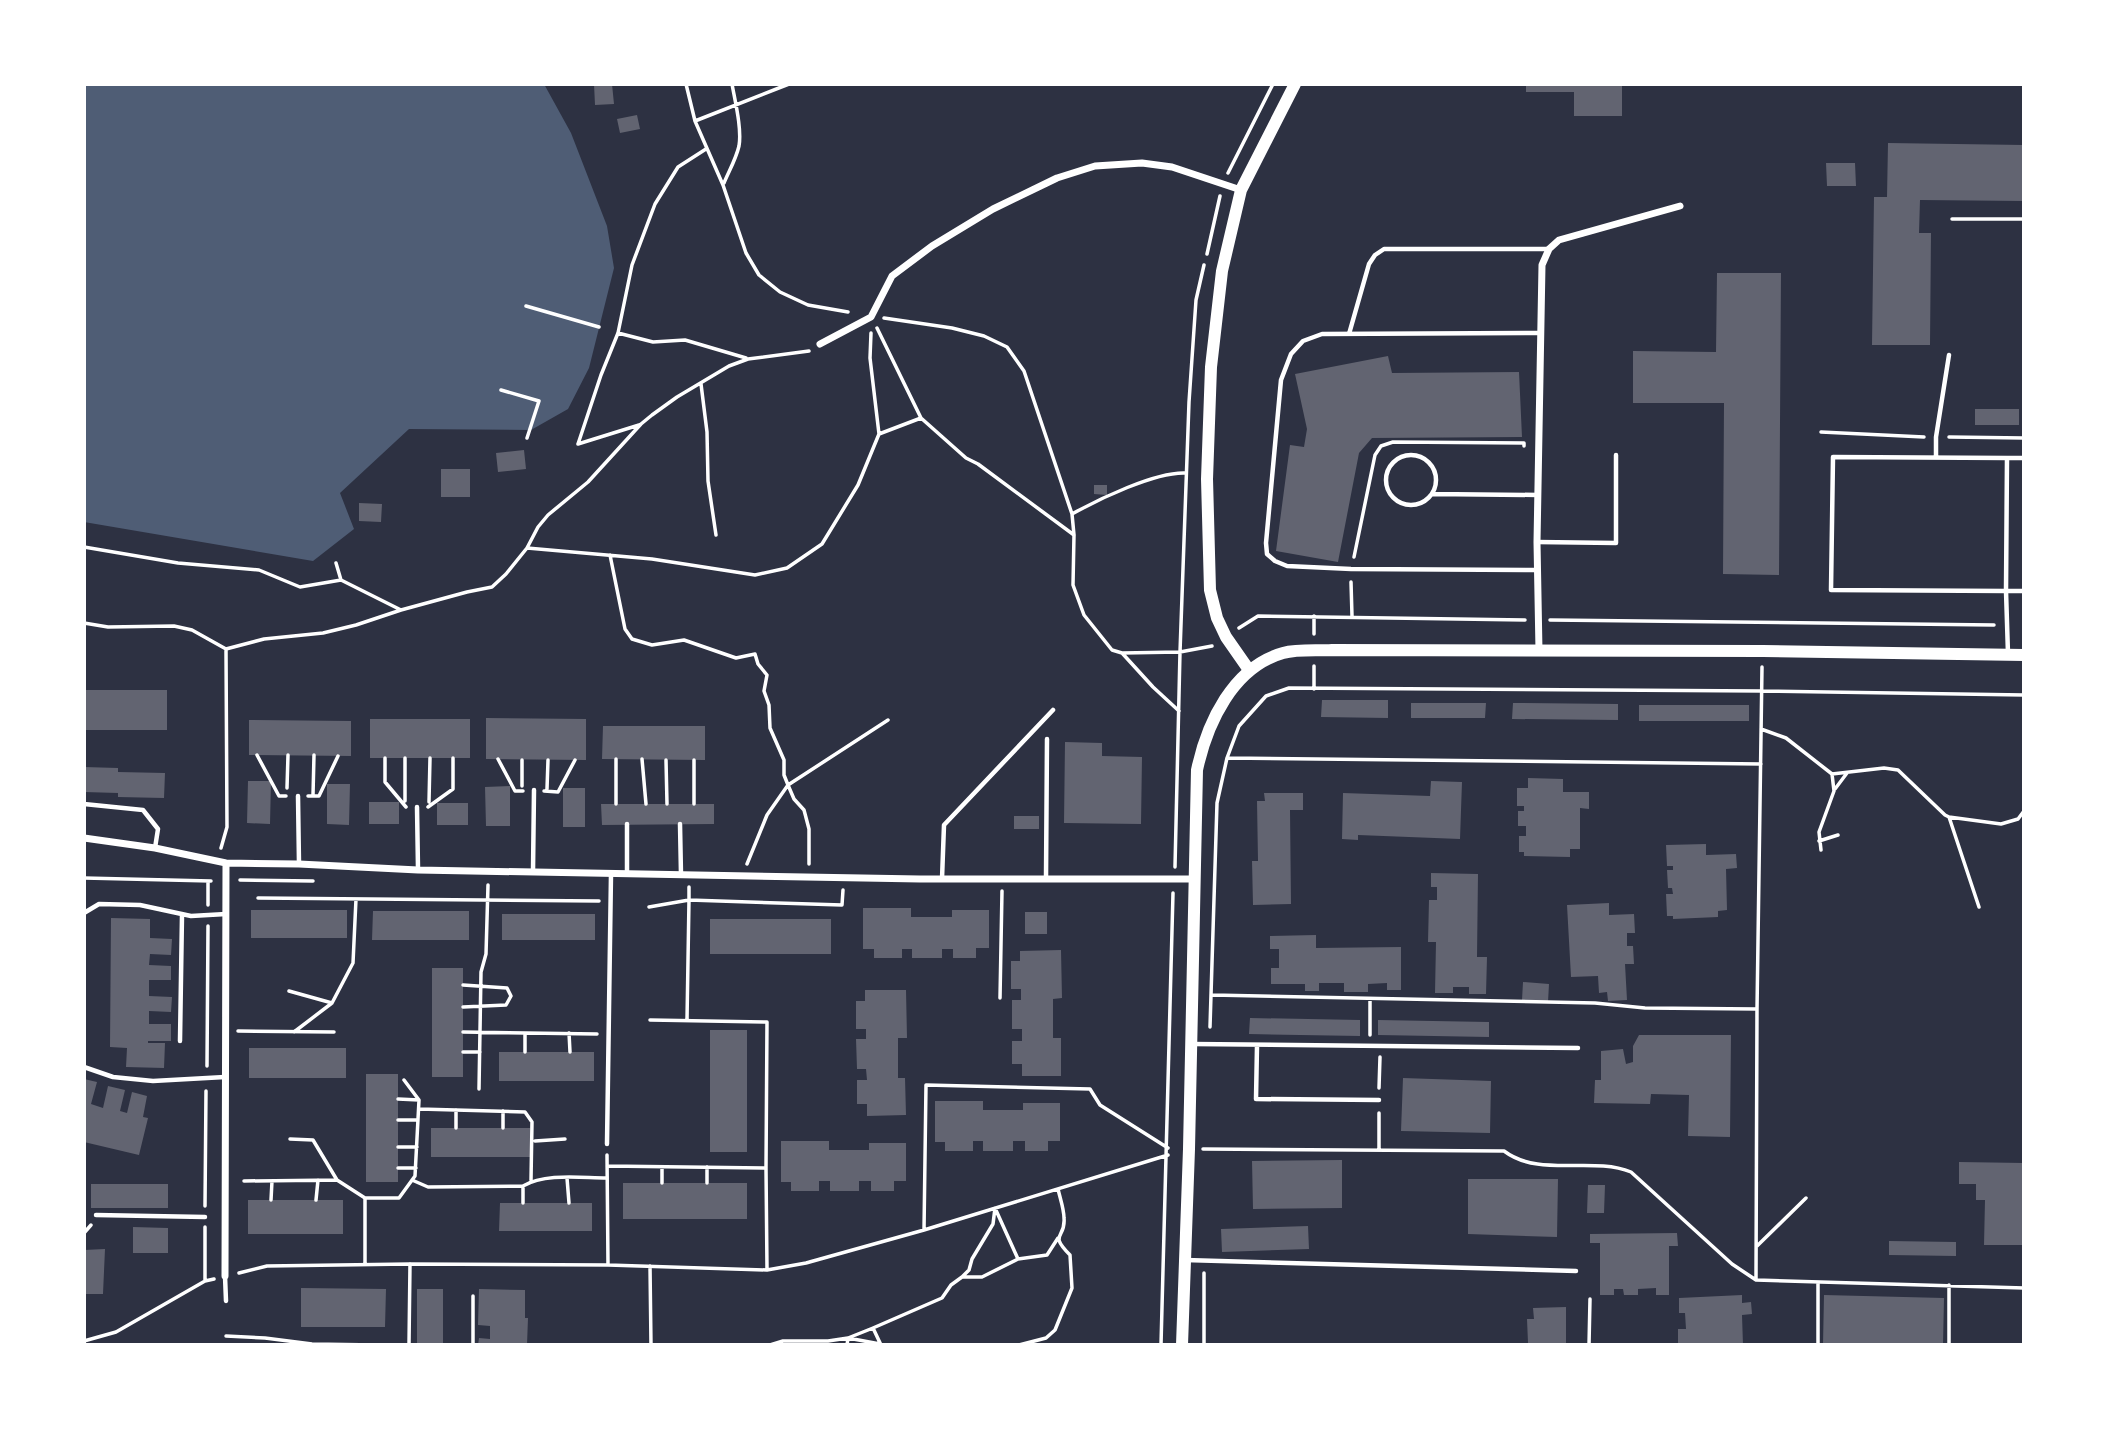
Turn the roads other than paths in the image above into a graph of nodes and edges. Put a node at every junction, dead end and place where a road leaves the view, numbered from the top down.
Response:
1 (1295, 84) edge
2 (1241, 190) junction
3 (1680, 206) dead end
4 (1549, 249) junction
5 (1541, 332) junction
6 (1349, 334) junction
7 (820, 344) road end
8 (1949, 355) dead end
9 (1616, 455) dead end
10 (1936, 457) junction
11 (2007, 458) junction
12 (2024, 458) edge
13 (1432, 494) junction
14 (1538, 495) junction
15 (1537, 542) junction
16 (1537, 570) junction
17 (2006, 590) junction
18 (2024, 590) edge
19 (1539, 651) junction
20 (2008, 655) junction
21 (2024, 655) edge
22 (1249, 670) junction
23 (1053, 710) dead end
24 (1047, 740) dead end
25 (534, 790) dead end
26 (298, 796) dead end
27 (84, 804) edge
28 (417, 807) road end
29 (626, 824) dead end
30 (680, 824) dead end
31 (84, 838) edge
32 (155, 848) junction
33 (226, 863) junction
34 (299, 864) junction
35 (418, 870) junction
36 (533, 872) junction
37 (611, 874) junction
38 (627, 874) junction
39 (681, 875) junction
40 (942, 878) junction
41 (1046, 878) junction
42 (1195, 879) junction
43 (84, 912) edge
44 (226, 914) junction
45 (181, 915) junction
46 (180, 1041) dead end
47 (1191, 1044) junction
48 (1257, 1046) junction
49 (1578, 1048) dead end
50 (84, 1068) edge
51 (225, 1077) junction
52 (1379, 1100) dead end
53 (607, 1144) road end
54 (96, 1215) dead end
55 (205, 1217) dead end
56 (1184, 1260) junction
57 (1576, 1271) dead end
58 (225, 1276) joint
59 (226, 1301) dead end
60 (1182, 1345) edge

1 - 2 main road
2 - 7 street
2 - 22 main road
3 - 4 street
4 - 5 street
4 - 6 lane
5 - 6 lane
5 - 14 street
6 - 16 lane
8 - 10 lane
9 - 15 lane
10 - 11 lane
10 - 17 lane
11 - 12 lane
11 - 17 lane
13 - 13 lane
13 - 14 lane
14 - 15 street
15 - 16 street
16 - 19 street
17 - 18 lane
17 - 20 lane
19 - 20 main road
19 - 22 main road
20 - 21 main road
22 - 42 main road
23 - 40 lane
24 - 41 lane
25 - 36 lane
26 - 34 lane
27 - 32 lane
28 - 35 lane
29 - 38 lane
30 - 39 lane
31 - 32 street
32 - 33 street
33 - 34 street
33 - 44 street
34 - 35 street
35 - 36 street
36 - 37 street
37 - 38 street
37 - 53 lane
38 - 39 street
39 - 40 street
40 - 41 street
41 - 42 street
42 - 47 main road
43 - 45 lane
44 - 45 lane
44 - 51 street
45 - 46 lane
47 - 48 lane
47 - 56 main road
48 - 49 lane
48 - 52 lane
50 - 51 lane
51 - 58 street
54 - 55 lane
56 - 57 lane
56 - 60 main road
58 - 59 lane

